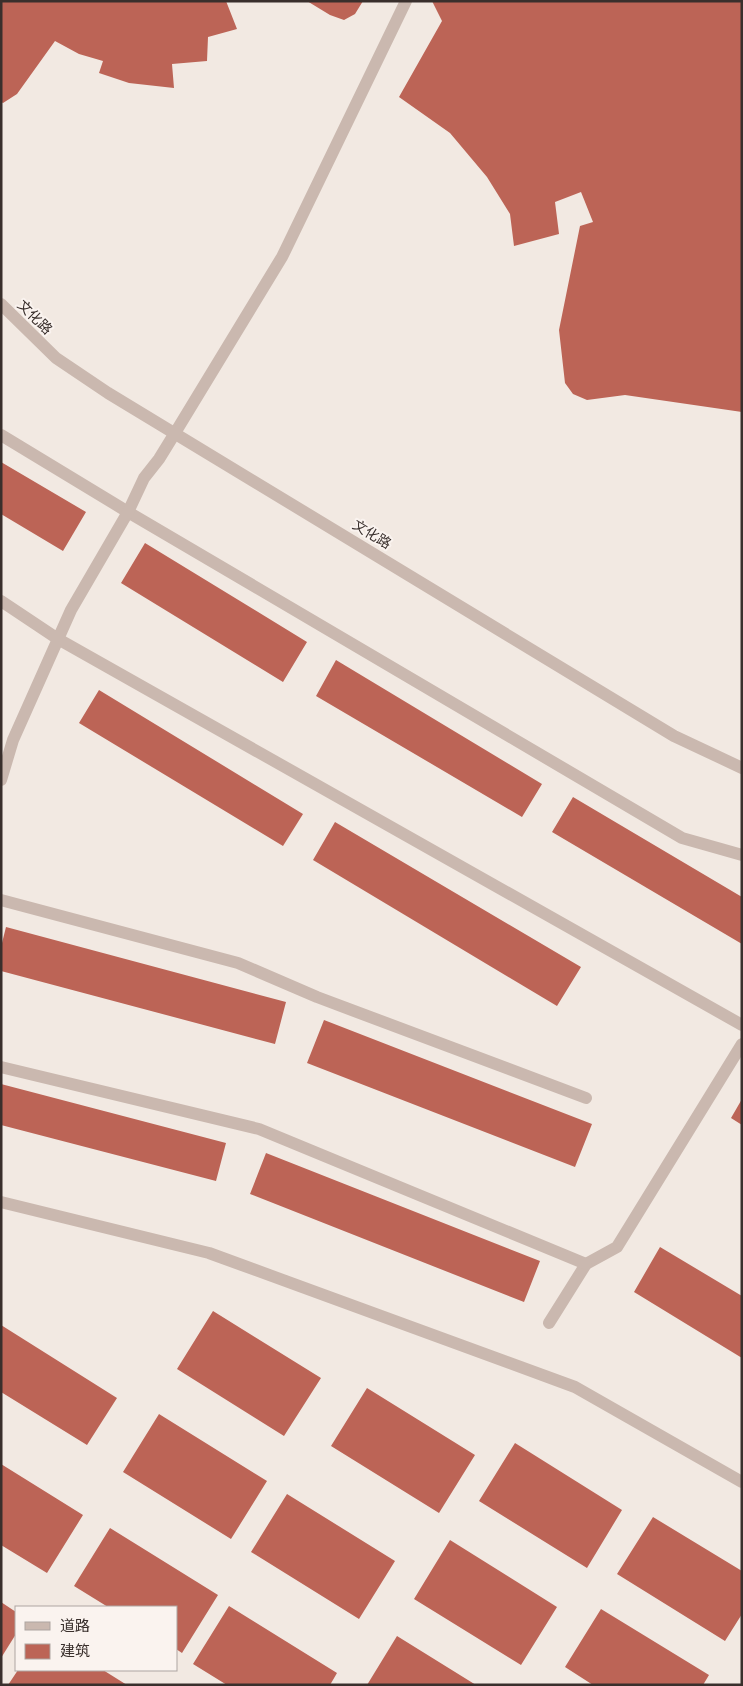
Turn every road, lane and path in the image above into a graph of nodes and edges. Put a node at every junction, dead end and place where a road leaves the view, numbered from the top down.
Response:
1 (406, 1) edge
2 (1, 304) edge
3 (175, 433) junction
4 (1, 435) edge
5 (128, 512) junction
6 (1, 601) edge
7 (58, 639) junction
8 (4, 763) edge
9 (742, 768) edge
10 (1, 780) edge
11 (742, 855) edge
12 (1, 900) edge
13 (742, 1025) edge
14 (742, 1044) edge
15 (1, 1067) edge
16 (586, 1098) dead end
17 (1, 1202) edge
18 (586, 1264) junction
19 (549, 1323) dead end
20 (742, 1482) edge

1 - 3 street
2 - 3 street, 文化路
3 - 5 street
3 - 9 street, 文化路
4 - 5 street
5 - 7 street
5 - 11 street
6 - 7 street
7 - 8 street
7 - 13 street
8 - 10 street
12 - 16 street
14 - 18 street
15 - 18 street
17 - 20 street
18 - 19 street

